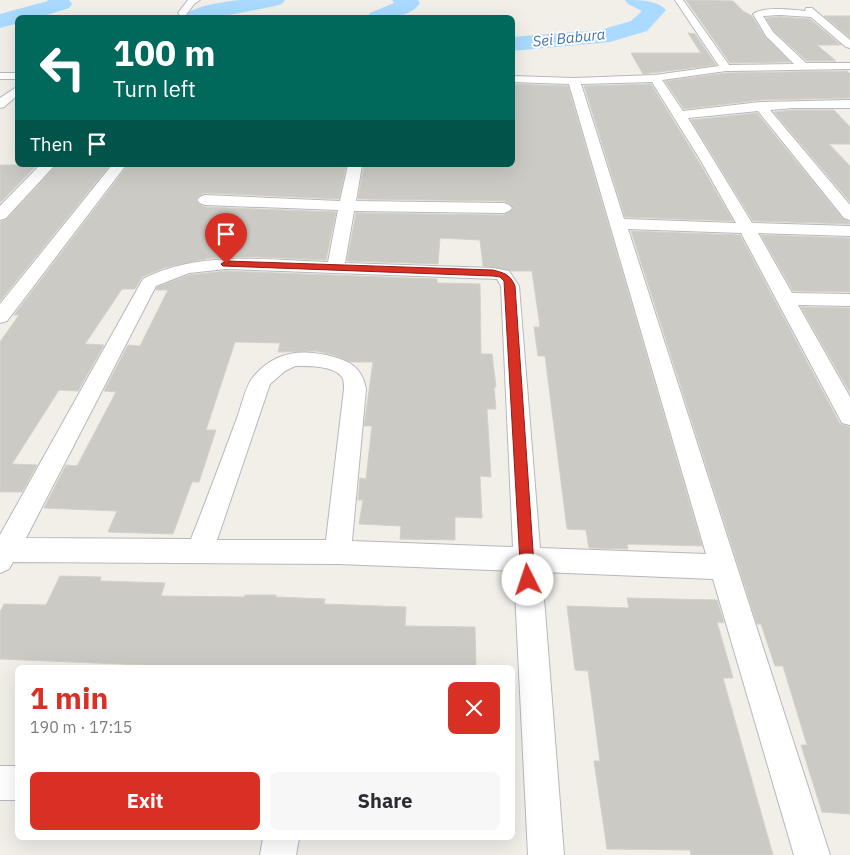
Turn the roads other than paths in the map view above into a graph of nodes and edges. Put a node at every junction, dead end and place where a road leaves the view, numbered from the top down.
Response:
1 (196, 0) edge
2 (679, 2) dead end
3 (183, 13) dead end
4 (850, 45) edge
5 (802, 65) junction
6 (850, 66) edge
7 (726, 68) junction
8 (0, 76) edge
9 (15, 76) edge
10 (655, 78) junction
11 (515, 79) edge
12 (574, 81) junction
13 (15, 92) edge
14 (0, 104) edge
15 (844, 104) edge
16 (760, 106) junction
17 (680, 115) junction
18 (850, 116) edge
19 (46, 167) edge
20 (117, 167) edge
21 (355, 167) edge
22 (205, 200) dead end
23 (346, 206) junction
24 (504, 208) dead end
25 (850, 215) edge
26 (0, 216) edge
27 (620, 224) junction
28 (746, 228) junction
29 (850, 231) edge
30 (335, 268) junction
31 (784, 300) junction
32 (850, 300) edge
33 (0, 317) edge
34 (850, 417) edge
35 (200, 552) junction
36 (338, 552) junction
37 (3, 556) edge
38 (527, 560) junction
39 (723, 567) junction
40 (0, 783) edge
41 (15, 783) edge
42 (281, 840) edge
43 (278, 855) edge
44 (546, 855) edge
45 (812, 855) edge

1 - 3 street
2 - 7 street
4 - 5 street
5 - 6 street
5 - 7 street
7 - 10 street
8 - 9 street
10 - 12 street
10 - 17 street
11 - 12 street
12 - 27 street
13 - 14 street
15 - 16 street
15 - 18 street
16 - 17 street
16 - 25 street
17 - 28 street
19 - 26 street
20 - 33 street
21 - 23 street
22 - 23 street
23 - 24 street
23 - 30 street
27 - 28 street
27 - 39 street
28 - 29 street
28 - 31 street
30 - 37 street
30 - 38 street
31 - 32 street
31 - 34 street
35 - 36 street
35 - 36 street
35 - 37 street
36 - 38 street
38 - 39 street
38 - 44 street
39 - 45 street
40 - 41 street
42 - 43 street

